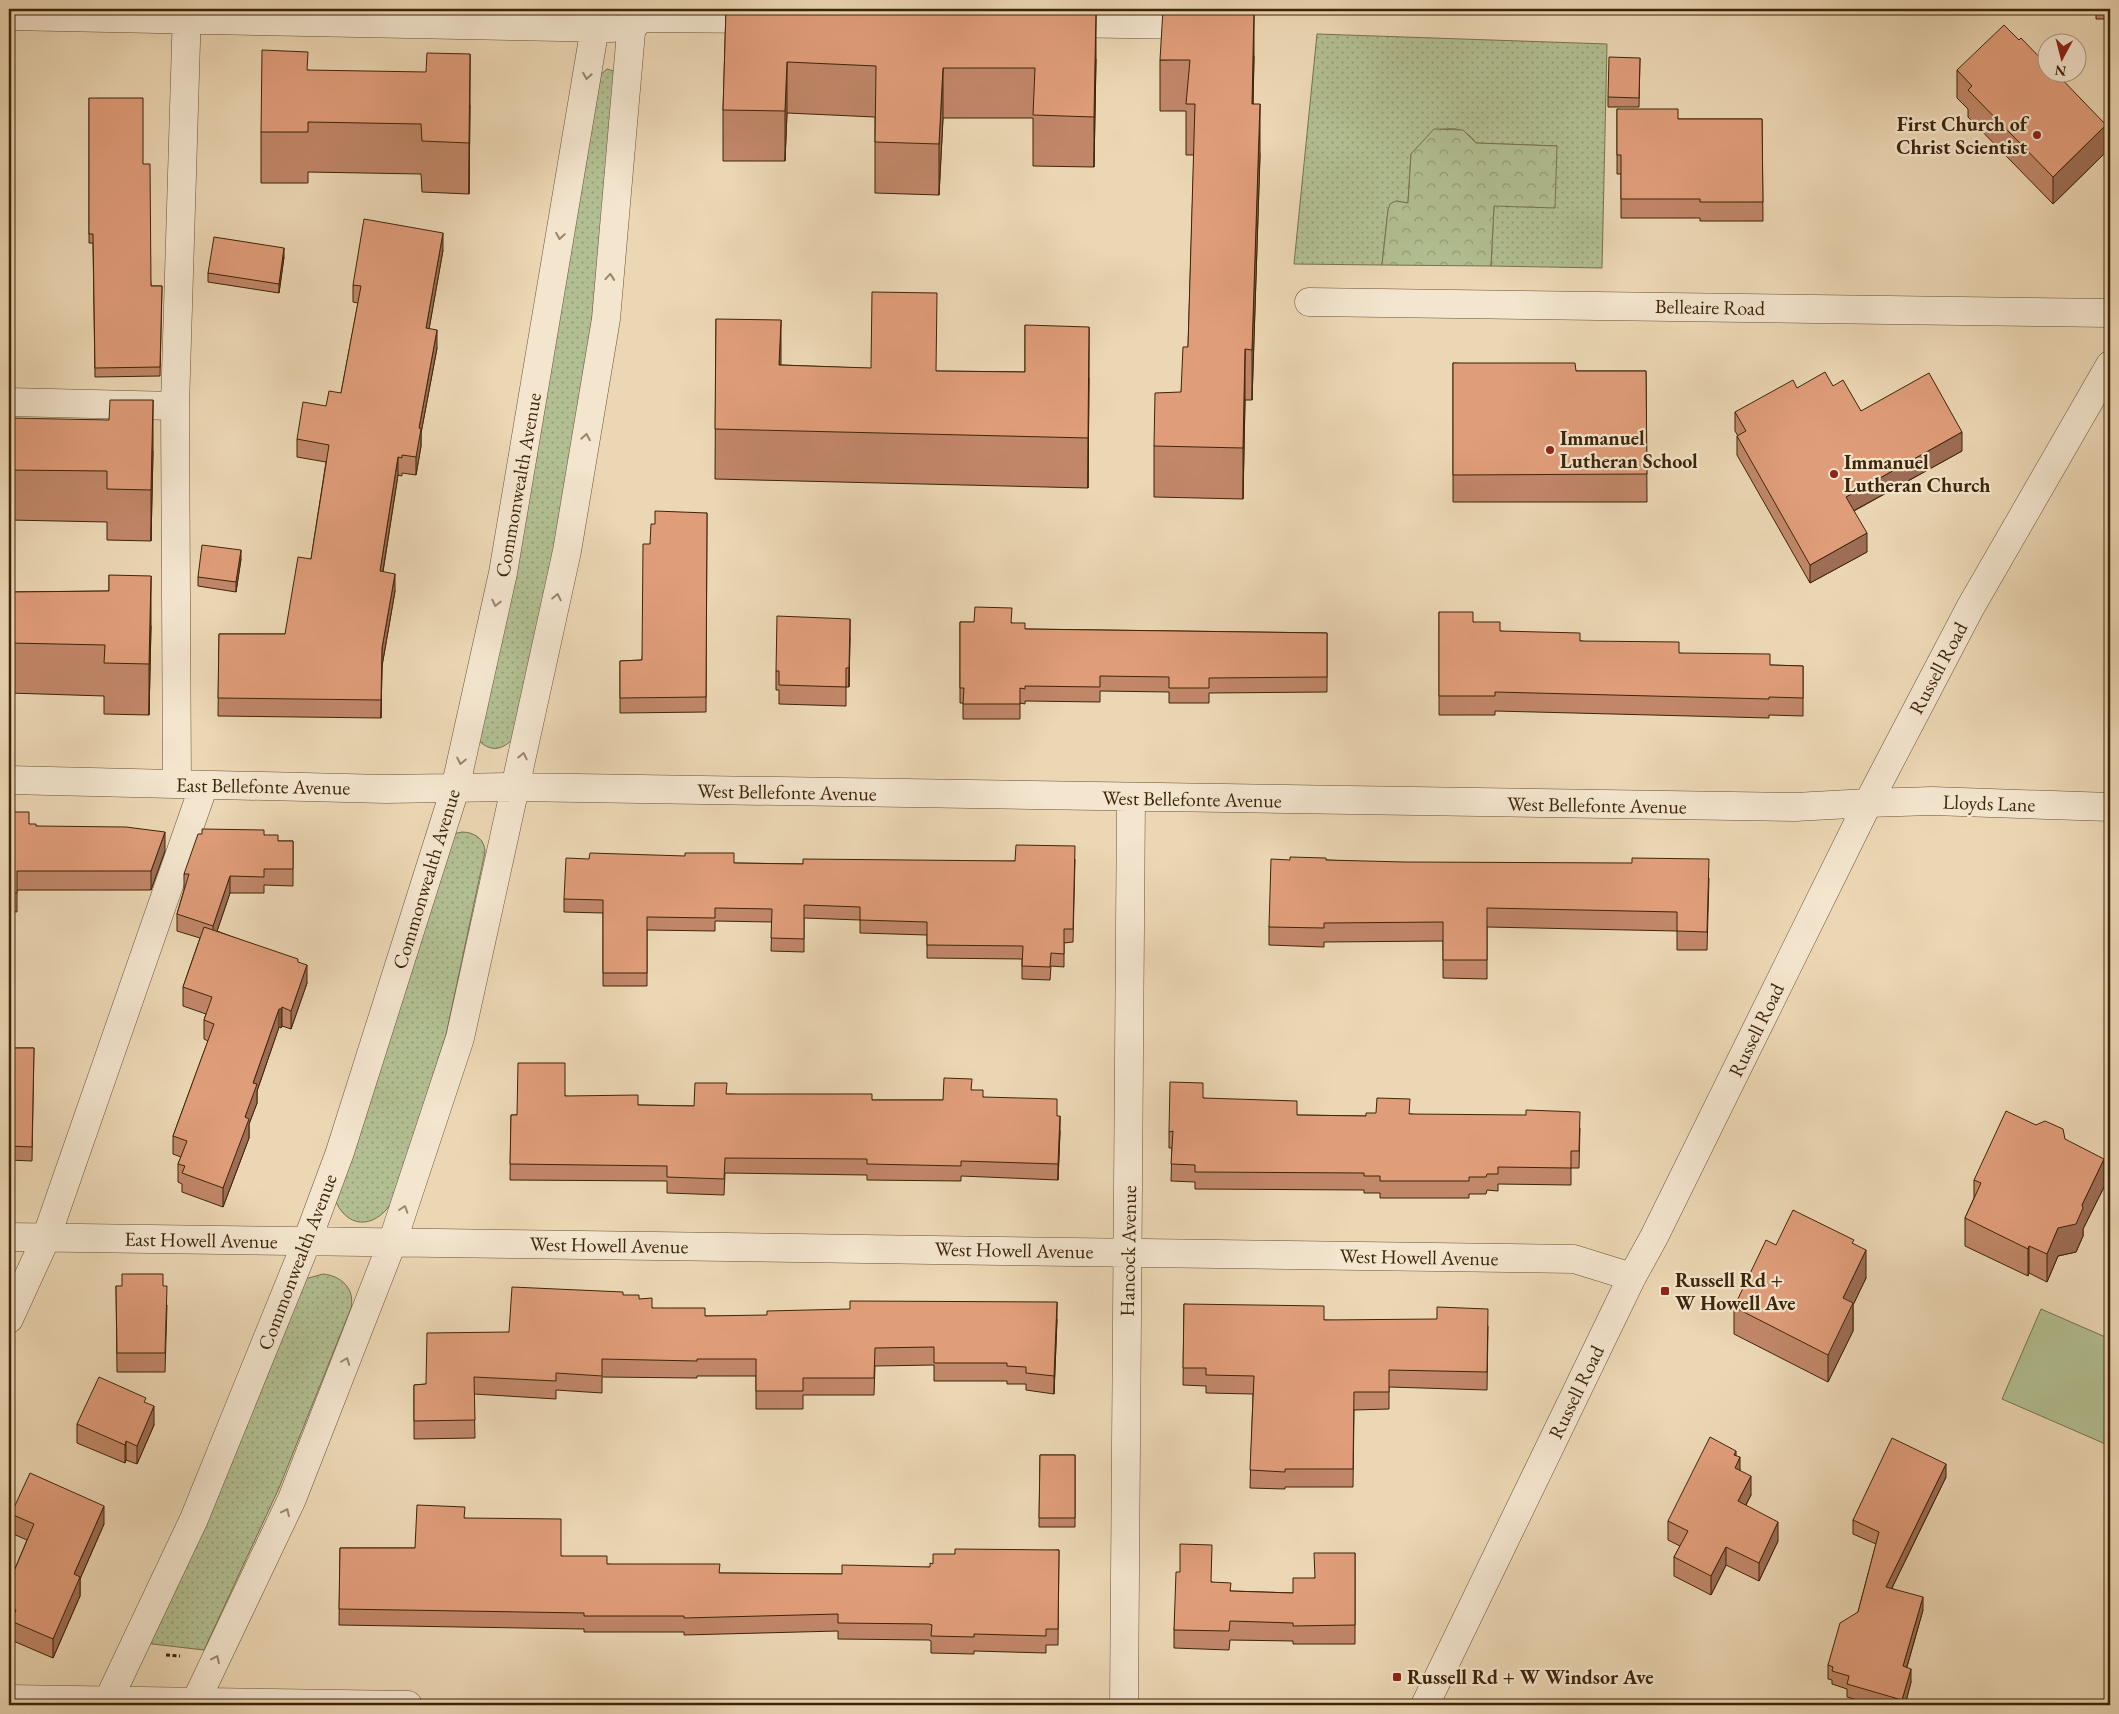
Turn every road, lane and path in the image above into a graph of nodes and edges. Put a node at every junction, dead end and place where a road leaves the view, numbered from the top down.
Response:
1 (187, 14) edge
2 (9, 16) edge
3 (1140, 16) edge
4 (597, 18) edge
5 (632, 19) edge
6 (792, 19) edge
7 (1031, 22) edge
8 (1189, 25) edge
9 (1309, 302) dead end
10 (2110, 313) edge
11 (2110, 365) edge
12 (9, 402) edge
13 (175, 406) junction
14 (9, 780) edge
15 (176, 784) junction
16 (204, 785) junction
17 (516, 788) junction
18 (455, 789) junction
19 (1131, 798) junction
20 (1868, 803) junction
21 (2110, 808) edge
22 (9, 1237) edge
23 (46, 1238) junction
24 (307, 1241) junction
25 (392, 1243) junction
26 (1128, 1252) junction
27 (1632, 1277) junction
28 (9, 1319) edge
29 (162, 1654) dead end
30 (181, 1656) dead end
31 (9, 1699) edge
32 (107, 1703) edge
33 (195, 1704) edge
34 (408, 1705) edge
35 (1124, 1705) edge
36 (1424, 1705) edge

1 - 2 street
1 - 4 street
1 - 13 street
3 - 7 street
3 - 8 street
4 - 5 street
4 -> 18 street, Commonwealth Avenue
5 - 6 street
17 -> 5 street
9 - 10 street, Belleaire Road
11 - 20 street, Russell Road
12 - 13 street
13 - 15 street
14 - 15 street, East Bellefonte Avenue
15 - 16 street, East Bellefonte Avenue
16 - 18 street, East Bellefonte Avenue
16 - 23 street
17 - 18 street, East Bellefonte Avenue
17 - 19 street, West Bellefonte Avenue
25 -> 17 street
18 - 24 street, Commonwealth Avenue
19 - 20 street, West Bellefonte Avenue
19 - 26 street, Hancock Avenue
20 - 21 street, Lloyds Lane
20 - 27 street, Russell Road
22 - 23 street, East Howell Avenue
23 - 24 street, East Howell Avenue
23 - 28 street
24 - 25 street, East Howell Avenue
24 - 32 street, Commonwealth Avenue
25 - 26 street, West Howell Avenue
33 -> 25 street
26 - 27 street, West Howell Avenue
26 - 35 street, Hancock Avenue
27 - 36 street, Russell Road
29 - 30 path
31 - 32 street
32 - 33 street
33 - 34 street

